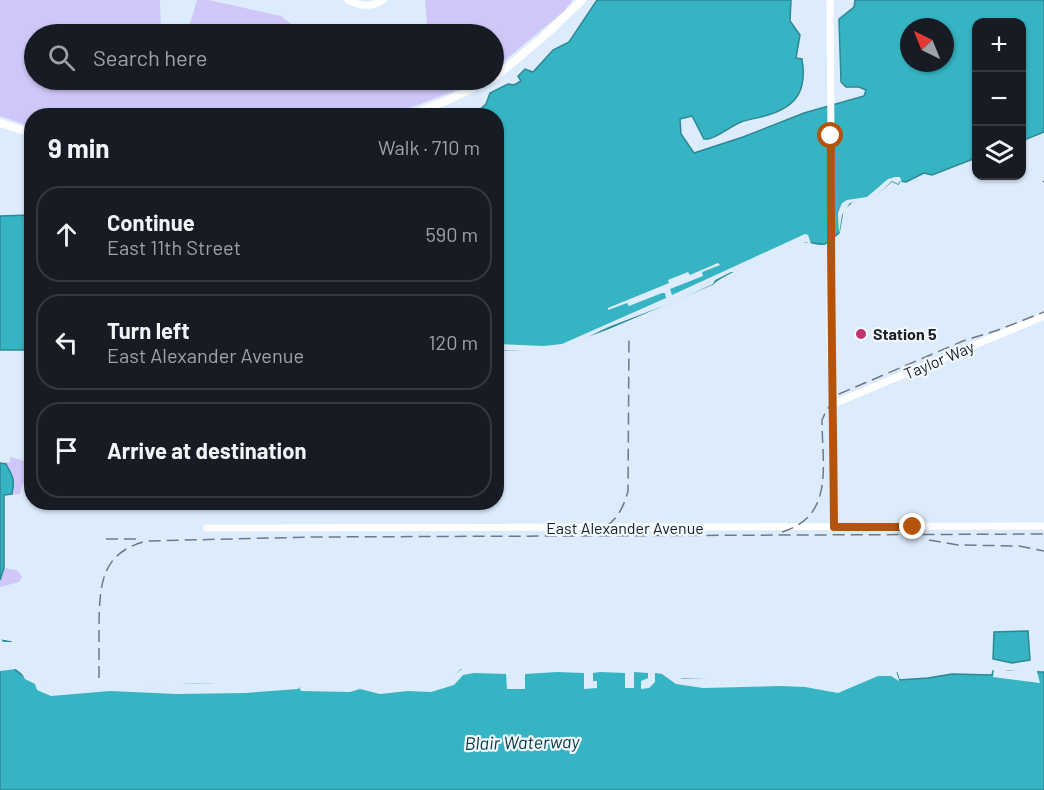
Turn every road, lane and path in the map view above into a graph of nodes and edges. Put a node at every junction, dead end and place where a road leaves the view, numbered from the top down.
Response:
1 (348, 0) edge
2 (383, 0) edge
3 (582, 0) edge
4 (830, 0) edge
5 (504, 69) edge
6 (469, 90) edge
7 (428, 108) edge
8 (0, 123) edge
9 (24, 130) edge
10 (1044, 316) edge
11 (833, 404) junction
12 (1044, 526) edge
13 (834, 527) junction
14 (207, 528) dead end

1 - 2 street
3 - 5 main road
4 - 11 street
6 - 7 main road
8 - 9 main road
10 - 11 street, Taylor Way
11 - 13 street
12 - 13 street, East Alexander Avenue
13 - 14 street, East Alexander Avenue

